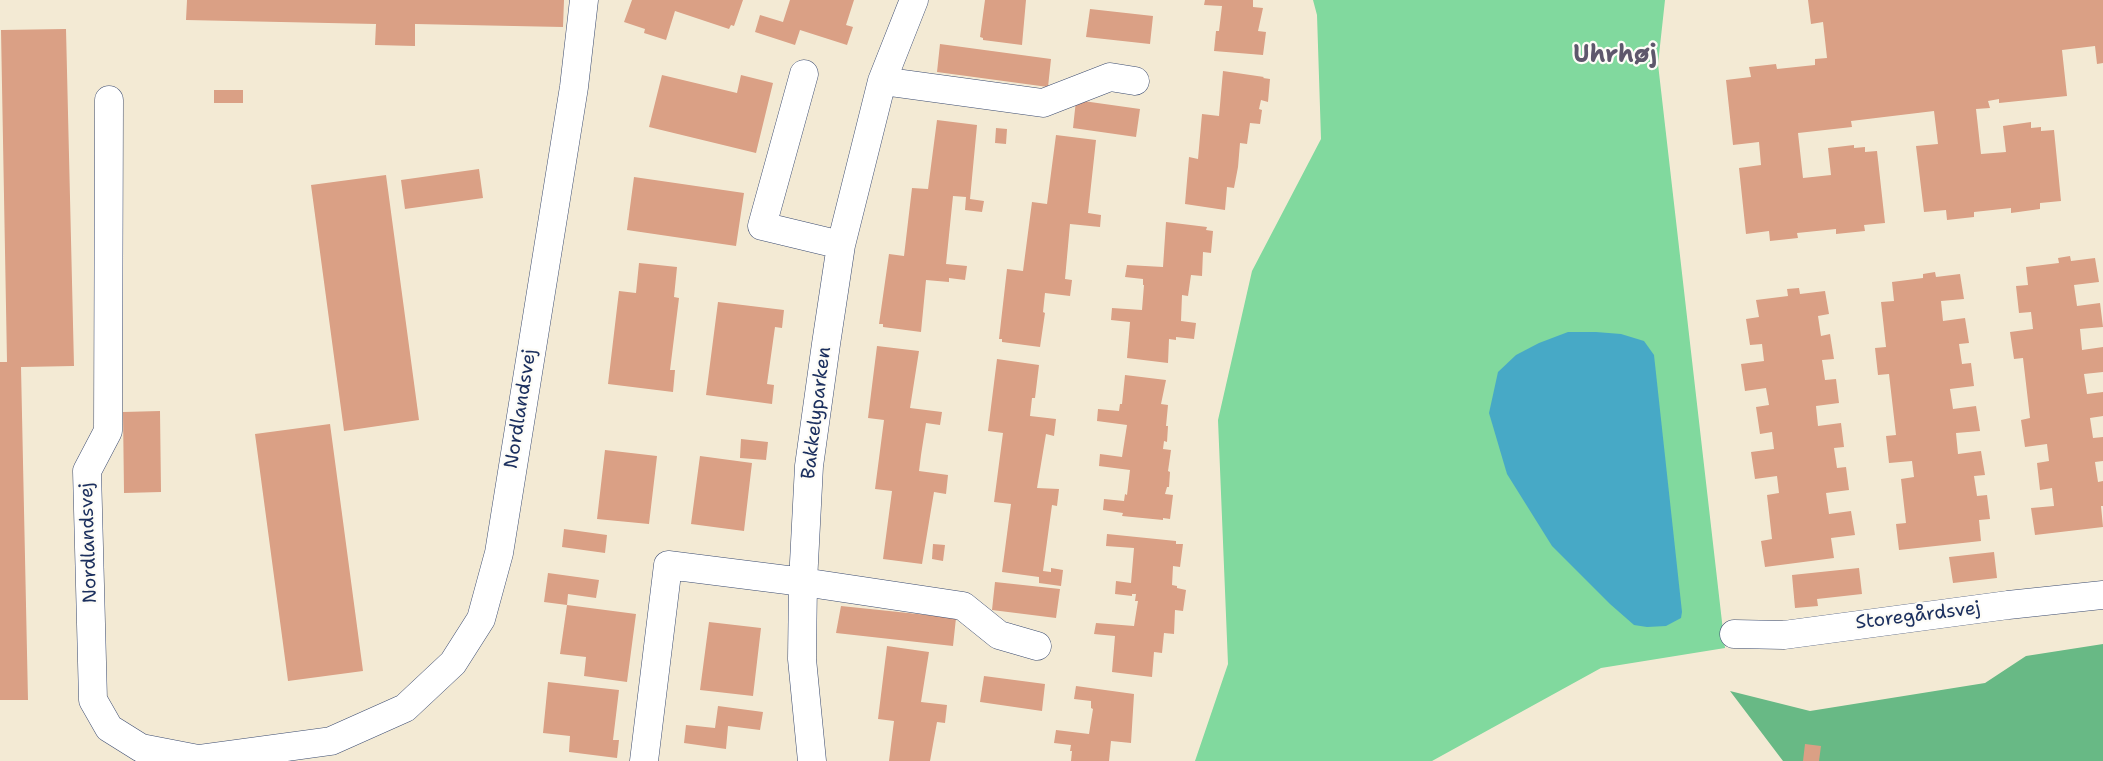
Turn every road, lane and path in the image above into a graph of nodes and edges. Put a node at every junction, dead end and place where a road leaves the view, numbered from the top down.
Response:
1 (584, 0) edge
2 (914, 0) edge
3 (804, 74) dead end
4 (882, 81) junction
5 (1136, 81) dead end
6 (110, 100) dead end
7 (841, 245) junction
8 (803, 582) junction
9 (2103, 594) edge
10 (1734, 634) dead end
11 (1036, 646) dead end
12 (332, 751) edge
13 (644, 761) edge
14 (812, 761) edge

1 - 12 street, Nordlandsvej
2 - 4 street, Bakkelyparken
3 - 7 street
4 - 5 street
4 - 7 street, Bakkelyparken
6 - 12 street, Nordlandsvej
7 - 8 street, Bakkelyparken
8 - 11 street
8 - 13 street
8 - 14 street, Bakkelyparken
9 - 10 street, Storegårdsvej

